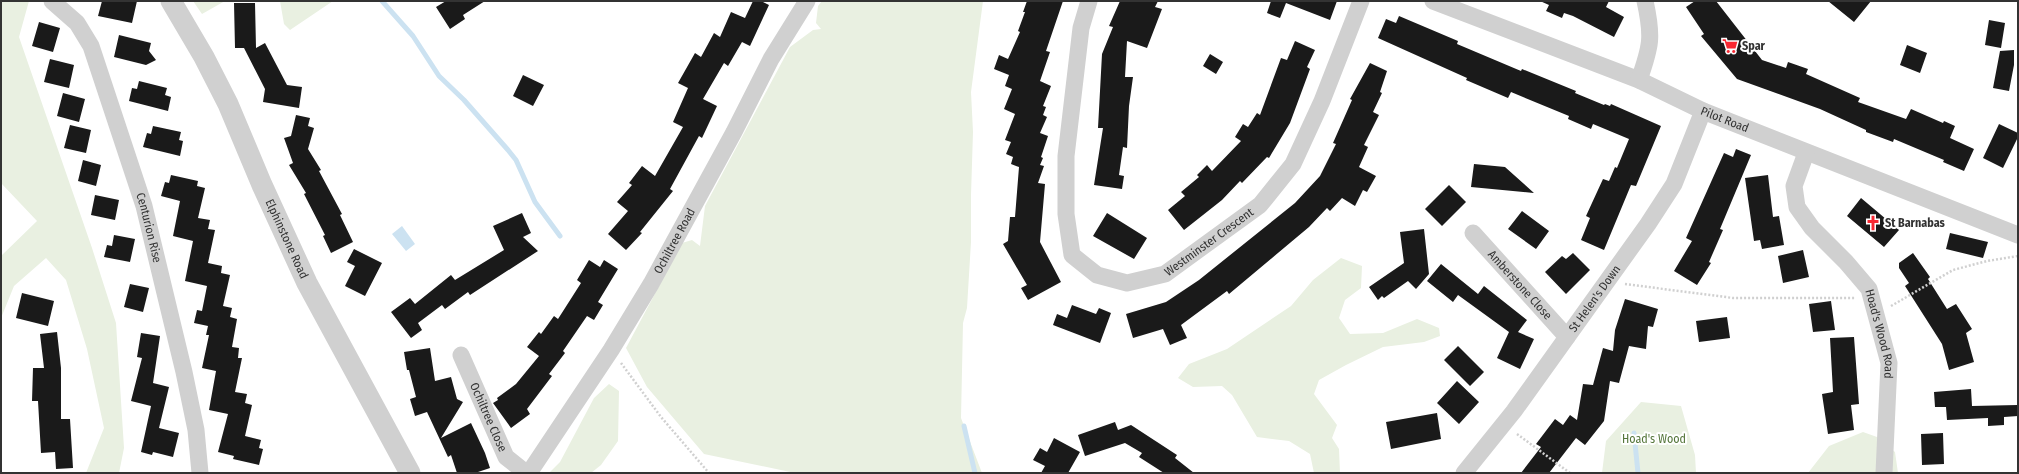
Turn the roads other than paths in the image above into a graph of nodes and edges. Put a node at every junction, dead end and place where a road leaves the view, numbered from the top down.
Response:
1 (52, 1) edge
2 (171, 1) edge
3 (807, 1) edge
4 (1089, 1) edge
5 (1361, 1) edge
6 (1433, 1) edge
7 (1645, 1) edge
8 (1639, 80) junction
9 (1703, 111) junction
10 (1806, 152) junction
11 (1473, 233) dead end
12 (2018, 235) edge
13 (1567, 336) junction
14 (461, 354) dead end
15 (200, 473) edge
16 (410, 473) edge
17 (526, 473) edge
18 (529, 473) edge
19 (1464, 473) edge
20 (1884, 473) edge

1 - 15 street, Centurion Rise
2 - 16 street, Elphinstone Road
3 - 18 street, Ochiltree Road
4 - 5 street, Westminster Crescent
6 - 8 street, Pilot Road
7 - 8 street
8 - 9 street, Pilot Road
9 - 10 street, Pilot Road
9 - 13 street, St Helen's Down
10 - 12 street, Pilot Road
10 - 20 street, Hoad's Wood Road
11 - 13 street, Amberstone Close
13 - 19 street, St Helen's Down
14 - 17 street, Ochiltree Close

